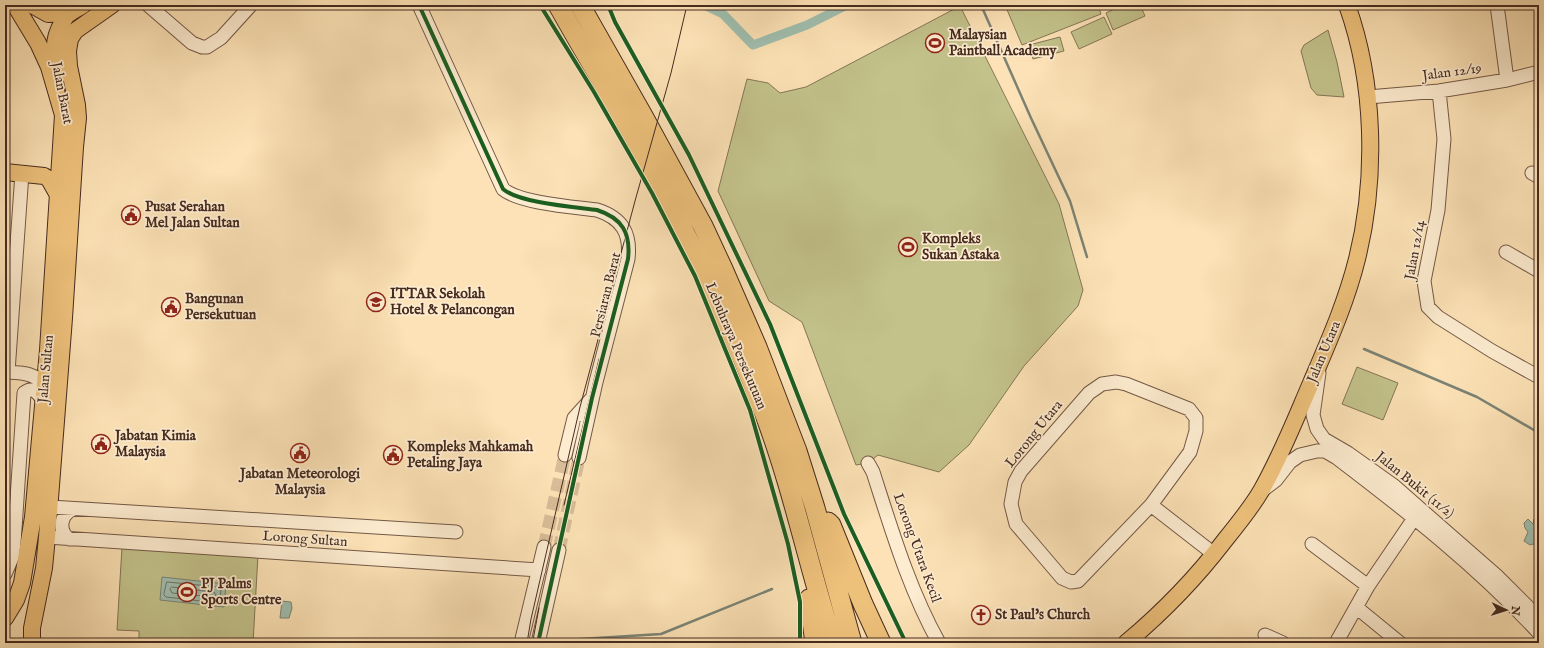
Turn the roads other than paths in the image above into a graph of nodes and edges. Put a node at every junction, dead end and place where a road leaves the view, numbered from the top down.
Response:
1 (16, 5) edge
2 (32, 5) edge
3 (83, 5) edge
4 (112, 5) edge
5 (148, 5) edge
6 (251, 5) edge
7 (419, 5) edge
8 (558, 5) edge
9 (580, 5) edge
10 (1347, 5) edge
11 (1497, 5) edge
12 (69, 13) junction
13 (1539, 72) edge
14 (1506, 80) junction
15 (1439, 91) junction
16 (1368, 96) junction
17 (63, 115) junction
18 (75, 147) junction
19 (5, 172) edge
20 (22, 173) junction
21 (58, 195) junction
22 (1506, 252) dead end
23 (1539, 271) edge
24 (1321, 361) junction
25 (6, 371) edge
26 (1539, 377) edge
27 (44, 393) junction
28 (592, 398) junction
29 (565, 455) tunnel mouth
30 (579, 458) tunnel mouth
31 (868, 463) dead end
32 (1261, 491) junction
33 (1151, 505) junction
34 (50, 507) junction
35 (815, 508) junction
36 (73, 509) junction
37 (1418, 512) junction
38 (797, 516) junction
39 (456, 532) dead end
40 (48, 537) junction
41 (69, 539) junction
42 (1312, 544) dead end
43 (544, 547) tunnel mouth
44 (559, 550) tunnel mouth
45 (1214, 554) junction
46 (539, 570) junction
47 (5, 574) edge
48 (1368, 586) junction
49 (1356, 607) junction
50 (5, 618) edge
51 (1539, 618) edge
52 (1539, 633) edge
53 (1265, 635) dead end
54 (32, 643) edge
55 (521, 643) edge
56 (538, 643) edge
57 (815, 643) edge
58 (833, 643) edge
59 (852, 643) edge
60 (881, 643) edge
61 (939, 643) edge
62 (1126, 643) edge
63 (1283, 643) edge
64 (1336, 643) edge
65 (1400, 643) edge

1 - 17 main road
2 - 12 main road
3 - 12 main road, Jalan Barat
4 - 18 main road, Jalan Barat
5 - 6 street
7 - 28 street, Persiaran Barat
8 - 38 highway, Lebuhraya Persekutuan
9 - 35 highway, Lebuhraya Persekutuan
10 - 16 main road, Jalan Utara
11 - 14 street
12 - 17 main road, Jalan Barat
13 - 14 street, Jalan 12/19
14 - 15 street, Jalan 12/19
15 - 16 street, Jalan 12/19
15 - 26 street, Jalan 12/14
16 - 24 main road, Jalan Utara
17 - 18 main road, Jalan Barat
17 - 21 main road, Jalan Sultan
18 - 34 main road, Jalan Sultan
19 - 20 main road
20 - 21 main road
20 - 25 street
21 - 27 main road, Jalan Sultan
22 - 23 street
24 - 32 main road, Jalan Utara
24 - 37 street, Jalan Bukit (11/2)
25 - 27 street
27 - 47 street
27 - 50 main road, Jalan Sultan
28 - 29 street, Persiaran Barat
28 - 30 street, Persiaran Barat
31 - 61 street, Lorong Utara Kecil
32 - 37 street, Jalan Bukit (11/2)
32 - 45 main road, Jalan Utara
33 - 33 street, Lorong Utara
33 - 45 street
34 - 36 street, Lorong Sultan
34 - 40 main road, Jalan Sultan
35 - 59 highway, Lebuhraya Persekutuan
35 - 60 highway
36 - 39 street, Lorong Sultan
36 - 41 street
37 - 48 street
37 - 51 street, Jalan Bukit (11/2)
37 - 52 street, Jalan Bukit (11/2)
38 - 57 highway
38 - 58 highway, Lebuhraya Persekutuan
40 - 41 street, Lorong Sultan
40 - 54 main road, Jalan Sultan
41 - 46 street, Lorong Sultan
42 - 48 street
43 - 46 street
44 - 56 street
45 - 62 main road, Jalan Utara
46 - 55 street
48 - 49 street
49 - 64 street
49 - 65 street
53 - 63 street

